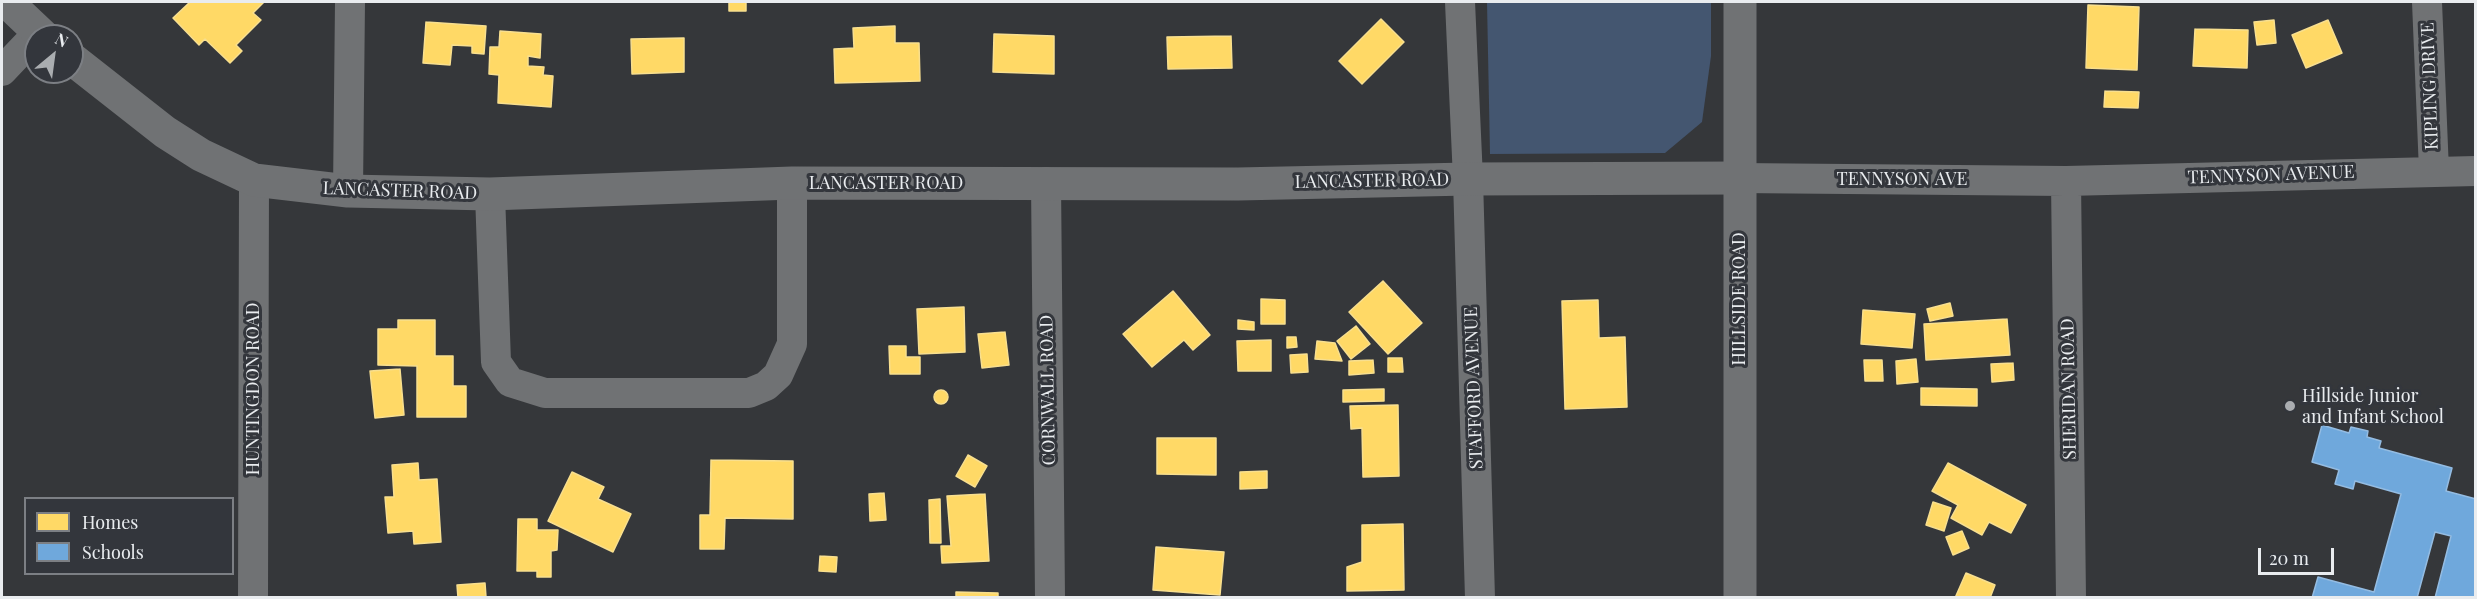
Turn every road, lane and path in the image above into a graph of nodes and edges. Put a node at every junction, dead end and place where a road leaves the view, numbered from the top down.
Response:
1 (7, 2) edge
2 (350, 2) edge
3 (1460, 2) edge
4 (1740, 2) edge
5 (2427, 2) edge
6 (30, 24) edge
7 (24, 50) edge
8 (84, 68) edge
9 (2, 71) edge
10 (2434, 171) junction
11 (2475, 171) edge
12 (1738, 178) junction
13 (1468, 179) junction
14 (254, 180) junction
15 (2066, 181) junction
16 (1046, 182) junction
17 (792, 183) junction
18 (348, 191) junction
19 (490, 194) junction
20 (253, 597) edge
21 (1050, 597) edge
22 (1480, 597) edge
23 (1740, 597) edge
24 (2071, 597) edge

1 - 6 street
2 - 18 street
3 - 13 street, STAFFORD AVENUE
4 - 12 street, HILLSIDE ROAD
5 - 10 street, KIPLING DRIVE
7 - 9 street
8 - 14 street, LANCASTER ROAD
10 - 11 street, TENNYSON AVENUE
10 - 15 street, TENNYSON AVENUE
12 - 13 street, LANCASTER ROAD
12 - 15 street, TENNYSON AVE
12 - 23 street, HILLSIDE ROAD
13 - 16 street, LANCASTER ROAD
13 - 22 street, STAFFORD AVENUE
14 - 18 street, LANCASTER ROAD
14 - 20 street, HUNTINGDON ROAD
15 - 24 street, SHERIDAN ROAD
16 - 17 street, LANCASTER ROAD
16 - 21 street, CORNWALL ROAD
17 - 19 street, LANCASTER ROAD
17 - 19 street
18 - 19 street, LANCASTER ROAD

